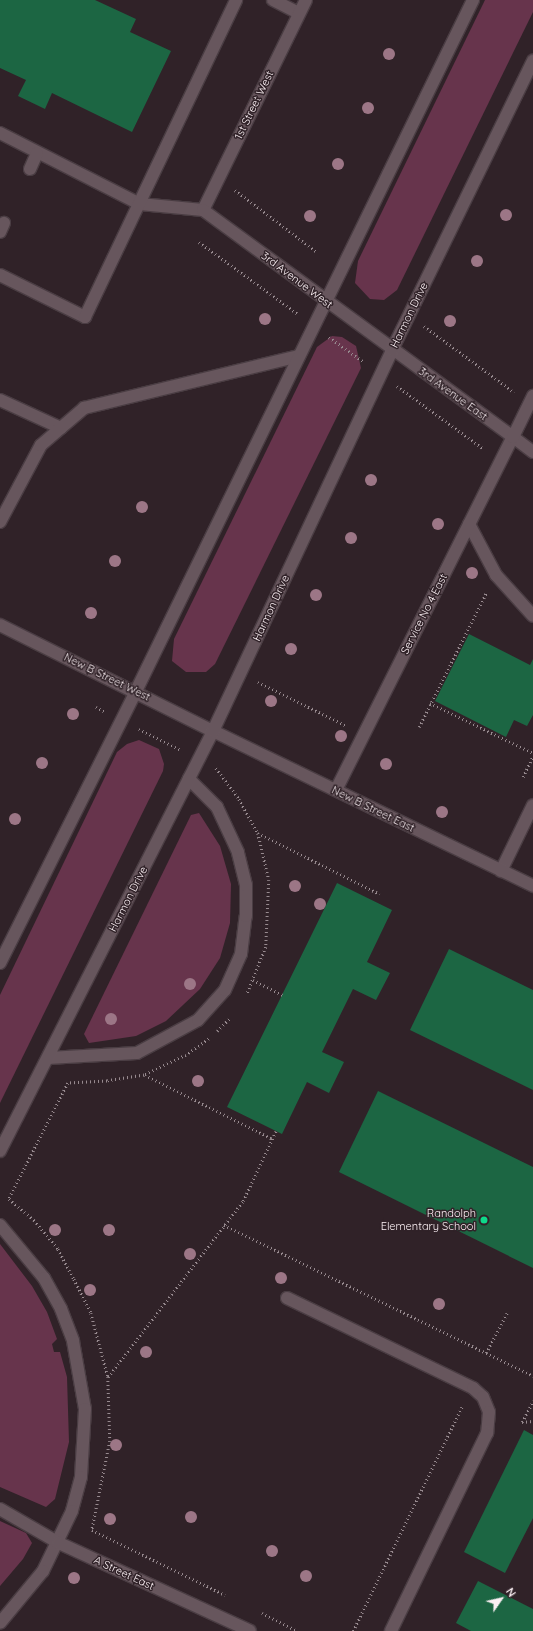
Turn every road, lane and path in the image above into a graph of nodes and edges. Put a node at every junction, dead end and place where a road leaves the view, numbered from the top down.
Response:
1 (236, 0) edge
2 (273, 0) edge
3 (306, 0) edge
4 (473, 0) edge
5 (299, 13) junction
6 (533, 61) edge
7 (1, 137) edge
8 (37, 153) junction
9 (30, 169) dead end
10 (218, 178) junction
11 (140, 204) junction
12 (203, 210) junction
13 (199, 242) dead end
14 (317, 252) dead end
15 (0, 274) edge
16 (326, 302) junction
17 (314, 326) junction
18 (424, 326) dead end
19 (392, 350) junction
20 (299, 356) junction
21 (381, 374) junction
22 (0, 400) edge
23 (531, 401) edge
24 (61, 428) junction
25 (513, 438) junction
26 (533, 452) edge
27 (502, 460) junction
28 (0, 522) edge
29 (470, 524) junction
30 (496, 575) junction
31 (533, 616) edge
32 (0, 625) edge
33 (252, 679) dead end
34 (136, 691) junction
35 (430, 703) junction
36 (96, 707) dead end
37 (122, 720) junction
38 (419, 727) dead end
39 (213, 731) junction
40 (364, 735) junction
41 (533, 753) edge
42 (533, 756) edge
43 (199, 759) junction
44 (523, 777) dead end
45 (189, 779) junction
46 (336, 790) junction
47 (533, 805) edge
48 (258, 833) junction
49 (501, 871) junction
50 (533, 886) edge
51 (380, 894) dead end
52 (0, 963) edge
53 (254, 980) junction
54 (282, 995) dead end
55 (245, 997) dead end
56 (233, 1014) dead end
57 (48, 1058) junction
58 (144, 1075) junction
59 (276, 1131) dead end
60 (273, 1139) junction
61 (0, 1151) edge
62 (0, 1225) edge
63 (224, 1225) junction
64 (287, 1298) dead end
65 (507, 1313) dead end
66 (486, 1353) junction
67 (533, 1376) edge
68 (108, 1377) junction
69 (533, 1401) edge
70 (462, 1407) dead end
71 (533, 1421) edge
72 (0, 1510) edge
73 (59, 1543) junction
74 (227, 1596) dead end
75 (255, 1610) dead end
76 (0, 1623) edge
77 (250, 1631) edge
78 (297, 1631) edge
79 (352, 1631) edge
80 (391, 1631) edge

1 - 11 street
2 - 5 street
3 - 5 street, 1st Street West
4 - 16 street
5 - 10 street, 1st Street West
6 - 19 street, Harmon Drive
7 - 8 street
8 - 9 street
8 - 11 street
10 - 12 street, 1st Street West
10 - 14 path
11 - 12 street
11 - 15 street
12 - 16 street, 3rd Avenue West
13 - 17 path
16 - 17 street
16 - 19 street, 3rd Avenue West
17 - 20 street
17 - 21 path
18 - 23 path
19 - 21 street, Harmon Drive
19 - 25 street, 3rd Avenue East
20 - 24 street
20 - 34 street
21 - 27 path
21 - 39 street, Harmon Drive
22 - 24 street
23 - 25 street, Service No 4 East
24 - 28 street
25 - 26 street, 3rd Avenue East
25 - 27 street, Service No 4 East
27 - 29 street, Service No 4 East
29 - 30 street
29 - 40 street, Service No 4 East
30 - 31 street
30 - 35 path
32 - 34 street, New B Street West
33 - 40 path
34 - 37 street
34 - 39 street, New B Street West
35 - 38 path
35 - 41 path
36 - 37 path
37 - 43 path
37 - 52 street
39 - 43 street, Harmon Drive
39 - 46 street, New B Street East
40 - 46 street, Service No 4 East
42 - 44 path
43 - 45 street, Harmon Drive
43 - 48 path
45 - 57 street, Harmon Drive
45 - 57 street
46 - 49 street, New B Street East
47 - 49 street
48 - 51 path
48 - 53 path
49 - 50 street, New B Street East
53 - 54 path
53 - 55 path
56 - 58 path
57 - 61 street, Harmon Drive
58 - 60 path
58 - 68 path
59 - 60 path
60 - 63 path
62 - 73 street
63 - 66 path
63 - 68 path
64 - 80 street
65 - 66 path
66 - 67 path
68 - 74 path
69 - 71 path
70 - 79 path
72 - 73 street, A Street East
73 - 76 street
73 - 77 street, A Street East
75 - 78 path

